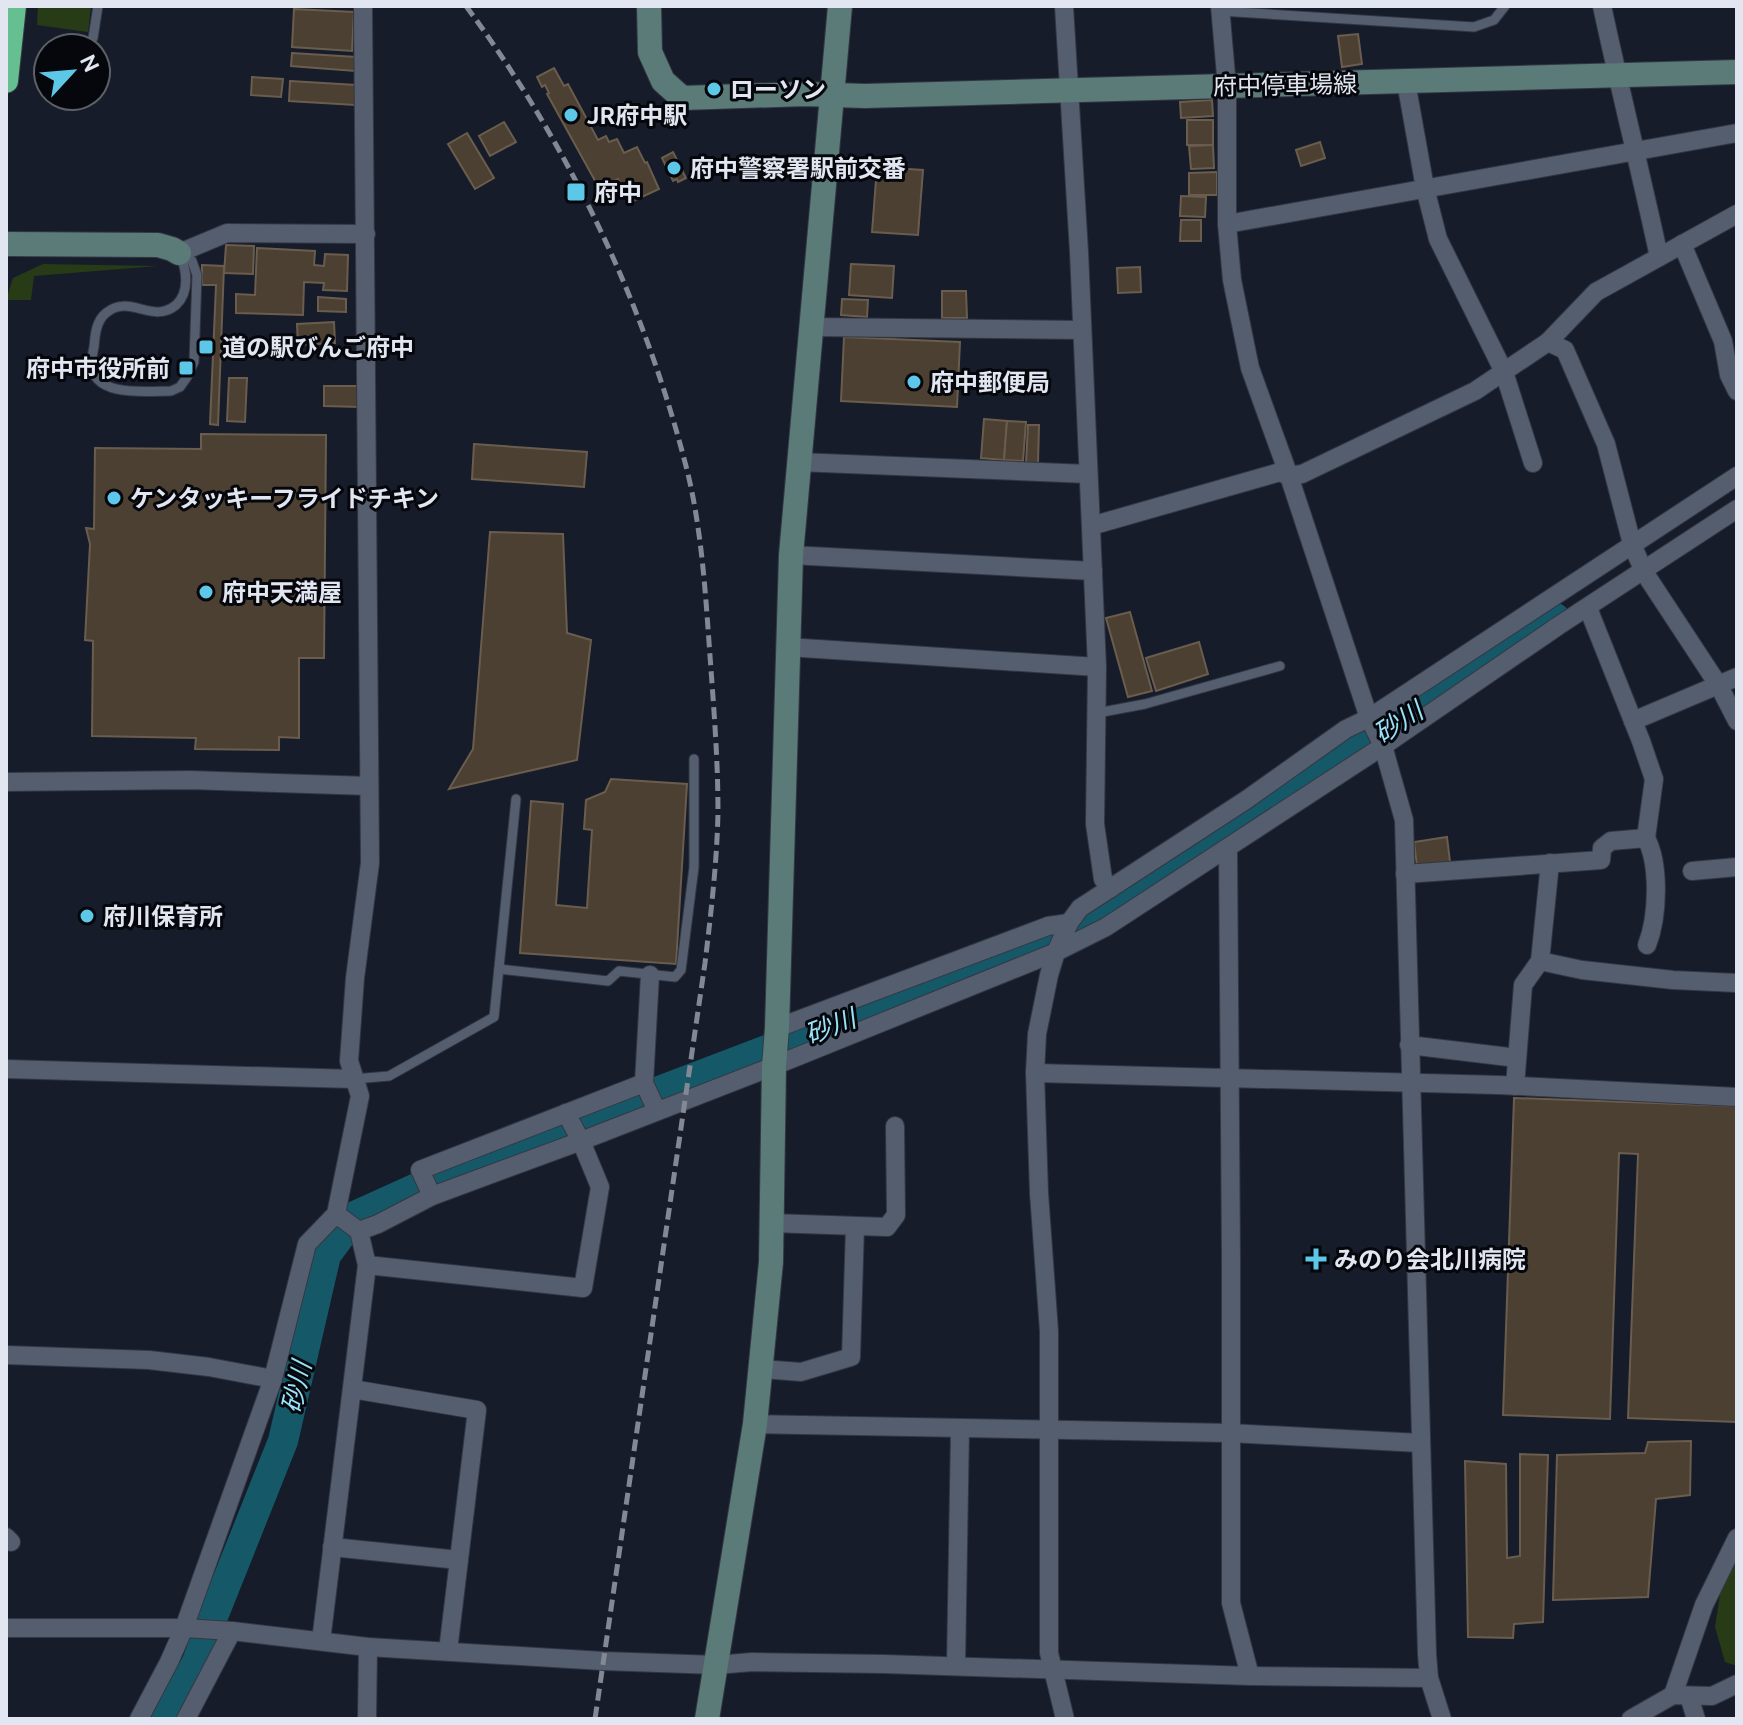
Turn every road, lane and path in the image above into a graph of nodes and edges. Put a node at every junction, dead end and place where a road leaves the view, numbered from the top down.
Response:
1 (14, 6) edge
2 (98, 6) edge
3 (363, 6) edge
4 (649, 6) edge
5 (840, 6) edge
6 (1064, 6) edge
7 (1505, 6) edge
8 (1602, 6) edge
9 (1220, 9) edge
10 (94, 32) edge
11 (1737, 72) edge
12 (1617, 76) junction
13 (6, 81) edge
14 (1406, 82) junction
15 (1227, 87) junction
16 (1071, 90) junction
17 (833, 96) junction
18 (1737, 133) edge
19 (1636, 150) junction
20 (1425, 188) junction
21 (1737, 214) edge
22 (1227, 224) junction
23 (366, 234) junction
24 (6, 244) edge
25 (1682, 244) junction
26 (179, 253) junction
27 (1659, 257) junction
28 (811, 327) junction
29 (1081, 330) junction
30 (1548, 342) junction
31 (1504, 372) junction
32 (1737, 391) edge
33 (798, 462) junction
34 (1533, 463) dead end
35 (1088, 474) junction
36 (1289, 476) junction
37 (1737, 476) edge
38 (1737, 509) edge
39 (1091, 526) junction
40 (1632, 544) junction
41 (791, 555) junction
42 (1093, 571) junction
43 (1644, 572) junction
44 (1588, 608) junction
45 (787, 647) junction
46 (1280, 666) dead end
47 (1097, 667) junction
48 (1737, 677) edge
49 (1719, 686) junction
50 (1097, 713) junction
51 (1369, 718) junction
52 (1633, 721) junction
53 (1737, 721) edge
54 (1383, 746) junction
55 (694, 759) dead end
56 (6, 782) edge
57 (369, 786) junction
58 (516, 799) dead end
59 (1646, 838) junction
60 (1228, 848) junction
61 (1550, 863) junction
62 (1737, 867) edge
63 (1692, 871) dead end
64 (1405, 874) junction
65 (1110, 889) junction
66 (1069, 923) junction
67 (1647, 945) dead end
68 (1056, 952) junction
69 (1540, 961) junction
70 (499, 969) junction
71 (650, 975) junction
72 (1737, 983) edge
73 (777, 1028) junction
74 (1409, 1045) junction
75 (1517, 1058) junction
76 (774, 1066) junction
77 (6, 1069) edge
78 (1035, 1073) junction
79 (1230, 1077) junction
80 (354, 1079) junction
81 (644, 1083) junction
82 (1410, 1084) junction
83 (1515, 1086) junction
84 (1737, 1097) edge
85 (657, 1111) junction
86 (566, 1113) junction
87 (895, 1126) dead end
88 (581, 1141) junction
89 (432, 1196) junction
90 (336, 1214) junction
91 (772, 1223) junction
92 (855, 1226) junction
93 (359, 1231) junction
94 (367, 1265) junction
95 (6, 1355) edge
96 (761, 1369) junction
97 (273, 1379) junction
98 (352, 1389) junction
99 (755, 1424) junction
100 (960, 1429) junction
101 (1049, 1430) junction
102 (1230, 1433) junction
103 (1420, 1443) junction
104 (1737, 1538) edge
105 (332, 1547) junction
106 (459, 1560) junction
107 (6, 1628) edge
108 (184, 1628) junction
109 (232, 1631) junction
110 (321, 1641) junction
111 (368, 1647) junction
112 (448, 1651) junction
113 (716, 1665) junction
114 (956, 1666) junction
115 (1054, 1669) junction
116 (1250, 1676) junction
117 (1429, 1678) junction
118 (1737, 1684) edge
119 (1681, 1695) junction
120 (139, 1719) edge
121 (186, 1719) edge
122 (367, 1719) edge
123 (707, 1719) edge
124 (1065, 1719) edge
125 (1442, 1719) edge
126 (1631, 1719) edge
127 (1696, 1719) edge

1 - 13 highway
2 - 10 lane
3 - 23 street
4 - 17 street, 府中停車場線
5 - 17 street
6 - 16 street
7 - 9 lane
8 - 12 street
9 - 15 street
11 - 12 street, 府中停車場線
12 - 14 street, 府中停車場線
12 - 19 street
14 - 15 street, 府中停車場線
14 - 20 street
15 - 16 street, 府中停車場線
15 - 22 street
16 - 17 street, 府中停車場線
16 - 29 street
17 - 28 street
18 - 19 street
19 - 20 street
19 - 27 street
20 - 22 street
20 - 31 street
21 - 25 street
22 - 36 street
23 - 26 street
23 - 57 street
24 - 26 street
25 - 27 street
25 - 32 street
26 - 26 lane
27 - 30 street
28 - 29 street
28 - 33 street
29 - 35 street
30 - 31 street
30 - 40 street
31 - 34 street
31 - 36 street
33 - 35 street
33 - 41 street
35 - 39 street
36 - 39 street
36 - 51 street
37 - 40 street
38 - 43 street
39 - 42 street
40 - 43 street
40 - 51 street
41 - 42 street
41 - 45 street
42 - 47 street
43 - 44 street
43 - 49 street
44 - 52 street
44 - 54 street
45 - 47 street
45 - 73 street
46 - 50 lane
47 - 50 street
48 - 49 street
49 - 52 street
49 - 53 street
50 - 65 street
51 - 54 street
51 - 65 street
52 - 59 street
54 - 60 street
54 - 64 street
55 - 71 lane
56 - 57 street
57 - 80 street
58 - 70 lane
59 - 61 street
59 - 67 street
60 - 68 street
60 - 79 street
61 - 64 street
61 - 69 street
62 - 63 street
64 - 74 street
65 - 66 street
66 - 68 street
66 - 73 street
68 - 76 street
68 - 78 street
69 - 72 street
69 - 75 street
70 - 71 lane
70 - 80 lane
71 - 81 street
73 - 76 street
74 - 75 street
74 - 82 street
75 - 83 street
76 - 85 street
76 - 91 street
77 - 80 street
78 - 79 street
78 - 101 street
79 - 82 street
79 - 102 street
80 - 90 street
81 - 85 street
81 - 86 street
82 - 83 street
82 - 103 street
83 - 84 street
85 - 88 street
86 - 88 street
86 - 89 street
87 - 92 street
88 - 89 street
88 - 94 street
89 - 93 street
90 - 93 street
90 - 97 street
91 - 92 street
91 - 96 street
92 - 96 street
93 - 94 street
94 - 98 street
95 - 97 street
96 - 99 street
97 - 108 street
98 - 105 street
98 - 106 street
99 - 100 street
99 - 113 street
100 - 101 street
100 - 114 street
101 - 102 street
101 - 115 street
102 - 103 street
102 - 116 street
103 - 117 street
104 - 119 street
105 - 106 street
105 - 110 street
106 - 112 street
107 - 108 street
108 - 109 street
108 - 120 street
109 - 110 street
109 - 121 street
110 - 111 street
111 - 112 street
111 - 122 street
112 - 113 street
113 - 114 street
113 - 123 street
114 - 115 street
115 - 116 street
115 - 124 street
116 - 117 street
117 - 125 street
118 - 119 street
119 - 126 street
119 - 127 street

